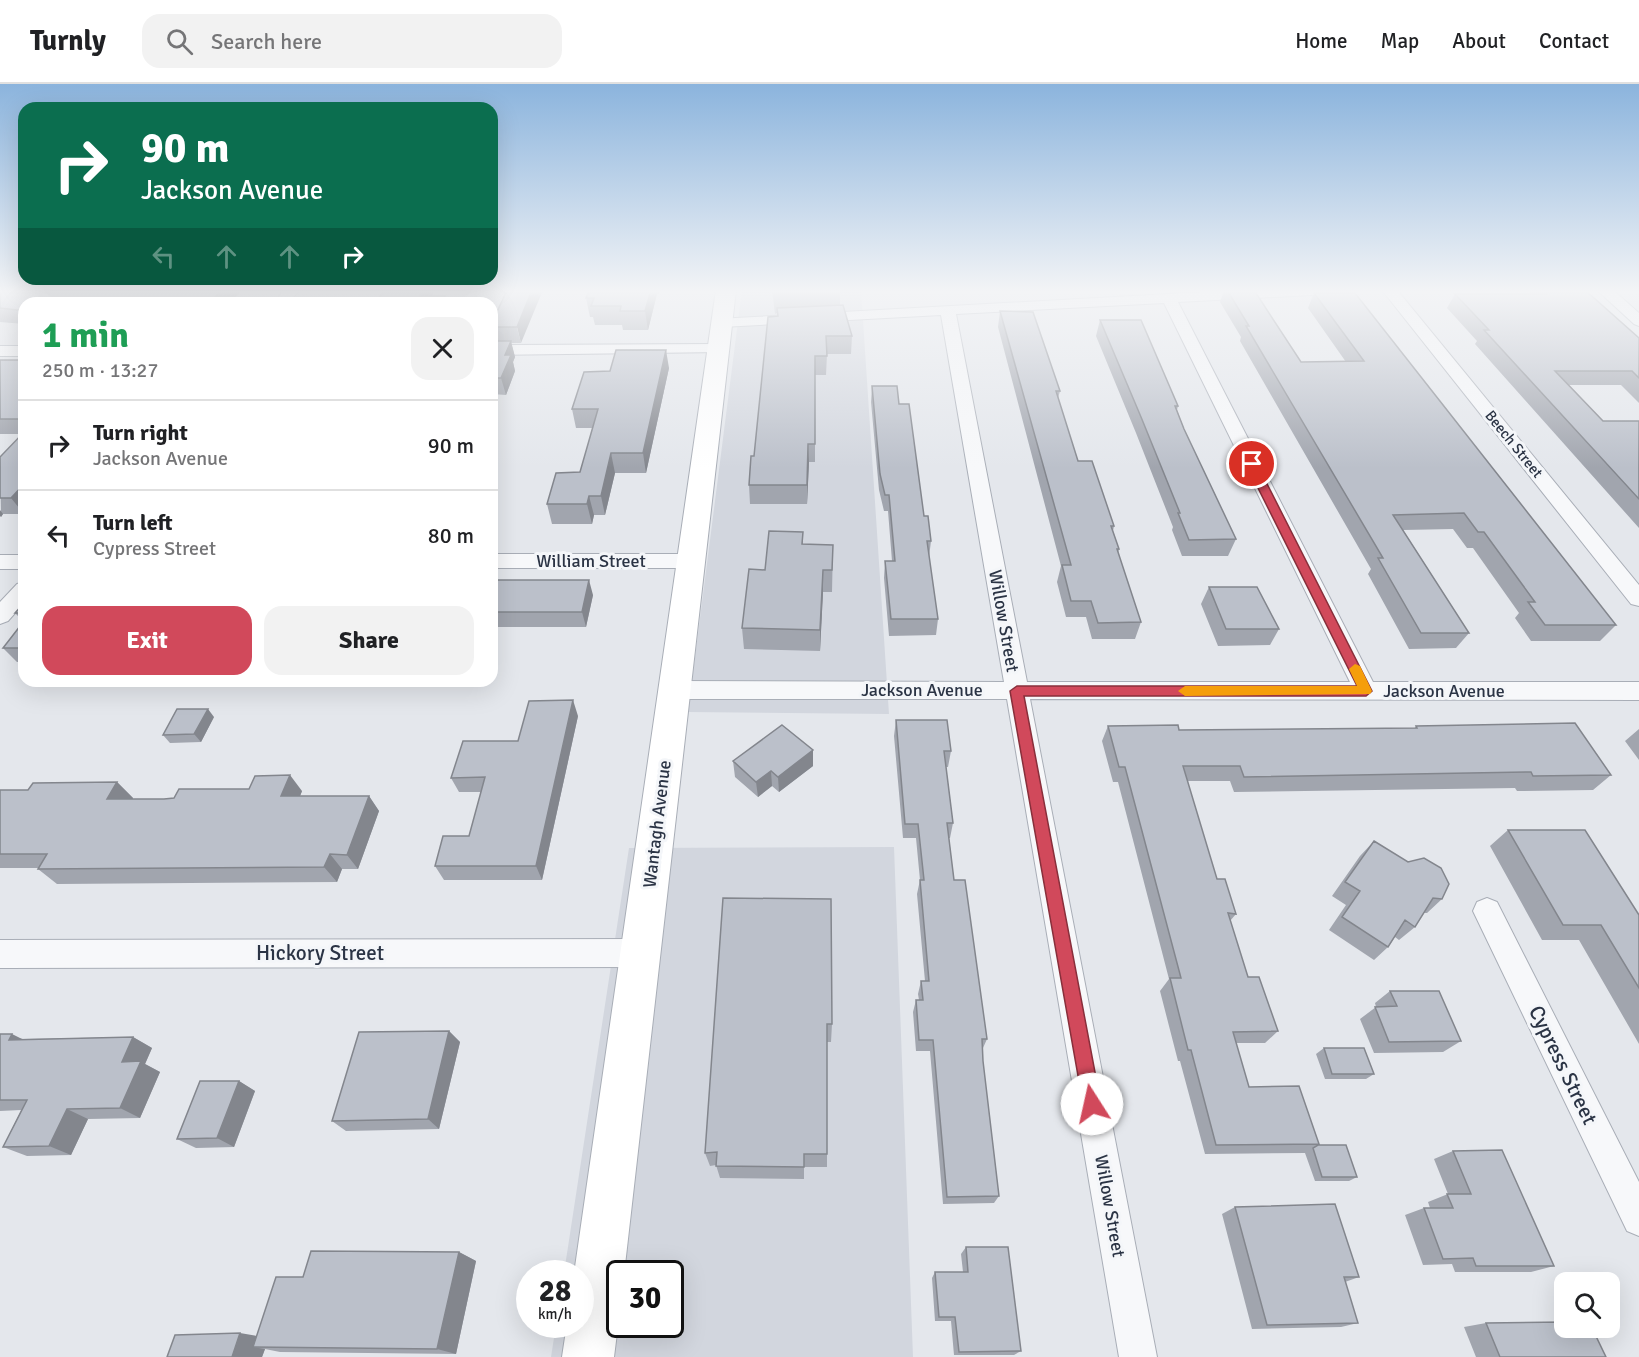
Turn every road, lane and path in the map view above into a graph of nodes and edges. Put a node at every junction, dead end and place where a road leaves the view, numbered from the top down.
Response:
1 (718, 349) edge
2 (955, 349) edge
3 (1194, 349) edge
4 (1437, 349) edge
5 (0, 351) edge
6 (18, 351) edge
7 (498, 561) edge
8 (690, 561) junction
9 (0, 562) edge
10 (18, 562) edge
11 (18, 596) edge
12 (1639, 599) edge
13 (0, 616) edge
14 (674, 690) junction
15 (1017, 691) junction
16 (1366, 691) junction
17 (1639, 691) edge
18 (1487, 911) dead end
19 (640, 953) junction
20 (0, 954) edge
21 (1639, 1219) edge
22 (588, 1357) edge
23 (1138, 1357) edge

1 - 8 main road, Wantagh Avenue
2 - 15 street, Willow Street
3 - 16 street
4 - 12 street, Beech Street
5 - 6 street
7 - 8 street, William Street
8 - 14 main road, Wantagh Avenue
9 - 10 street
11 - 13 street
14 - 15 street, Jackson Avenue
14 - 19 main road, Wantagh Avenue
15 - 16 street, Jackson Avenue
15 - 23 street, Willow Street
16 - 17 street, Jackson Avenue
18 - 21 street, Cypress Street
19 - 20 street, Hickory Street
19 - 22 main road, Wantagh Avenue

